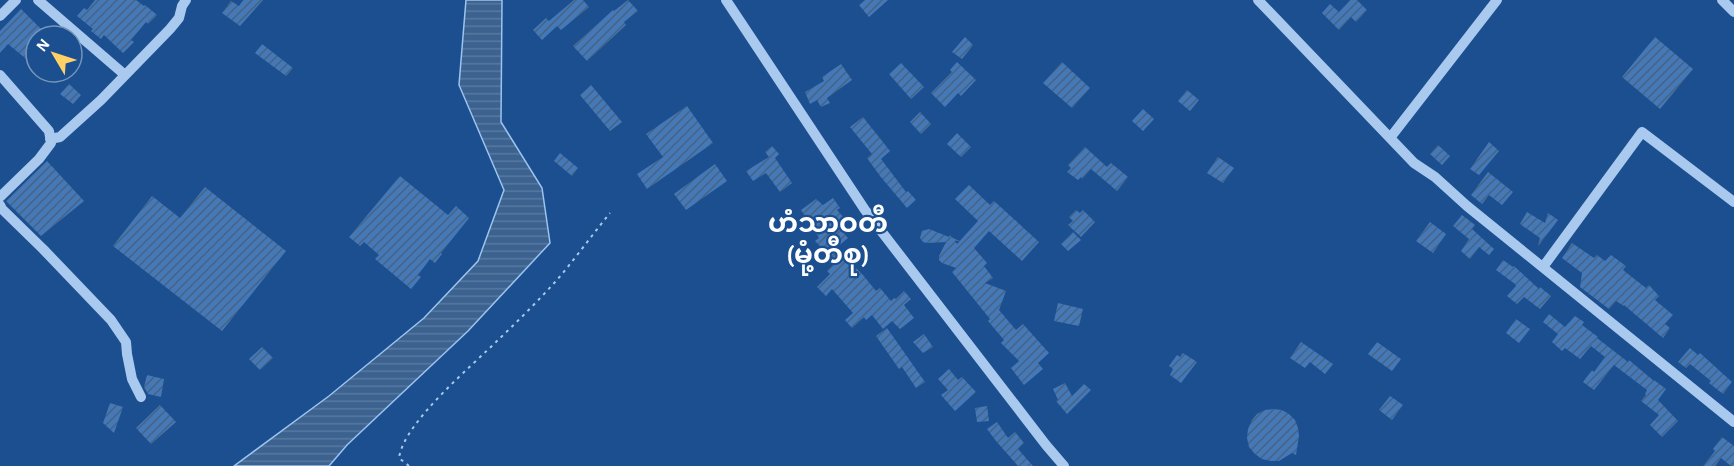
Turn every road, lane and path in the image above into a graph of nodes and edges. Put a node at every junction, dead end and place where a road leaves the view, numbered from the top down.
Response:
1 (16, 0) edge
2 (38, 0) edge
3 (186, 0) edge
4 (726, 0) edge
5 (1258, 0) edge
6 (1497, 0) edge
7 (1722, 0) edge
8 (1734, 12) edge
9 (0, 16) edge
10 (0, 75) edge
11 (124, 75) junction
12 (1390, 138) junction
13 (50, 139) junction
14 (0, 197) edge
15 (1734, 202) edge
16 (0, 205) edge
17 (610, 213) dead end
18 (1543, 267) junction
19 (141, 397) dead end
20 (1734, 422) edge
21 (409, 466) edge
22 (1064, 466) edge

1 - 9 street
2 - 11 street
3 - 11 street
4 - 22 street
5 - 12 street
6 - 12 street
7 - 8 street
10 - 13 street
11 - 13 street
12 - 18 street
13 - 14 street
15 - 18 street
16 - 19 street
17 - 21 path
18 - 20 street

